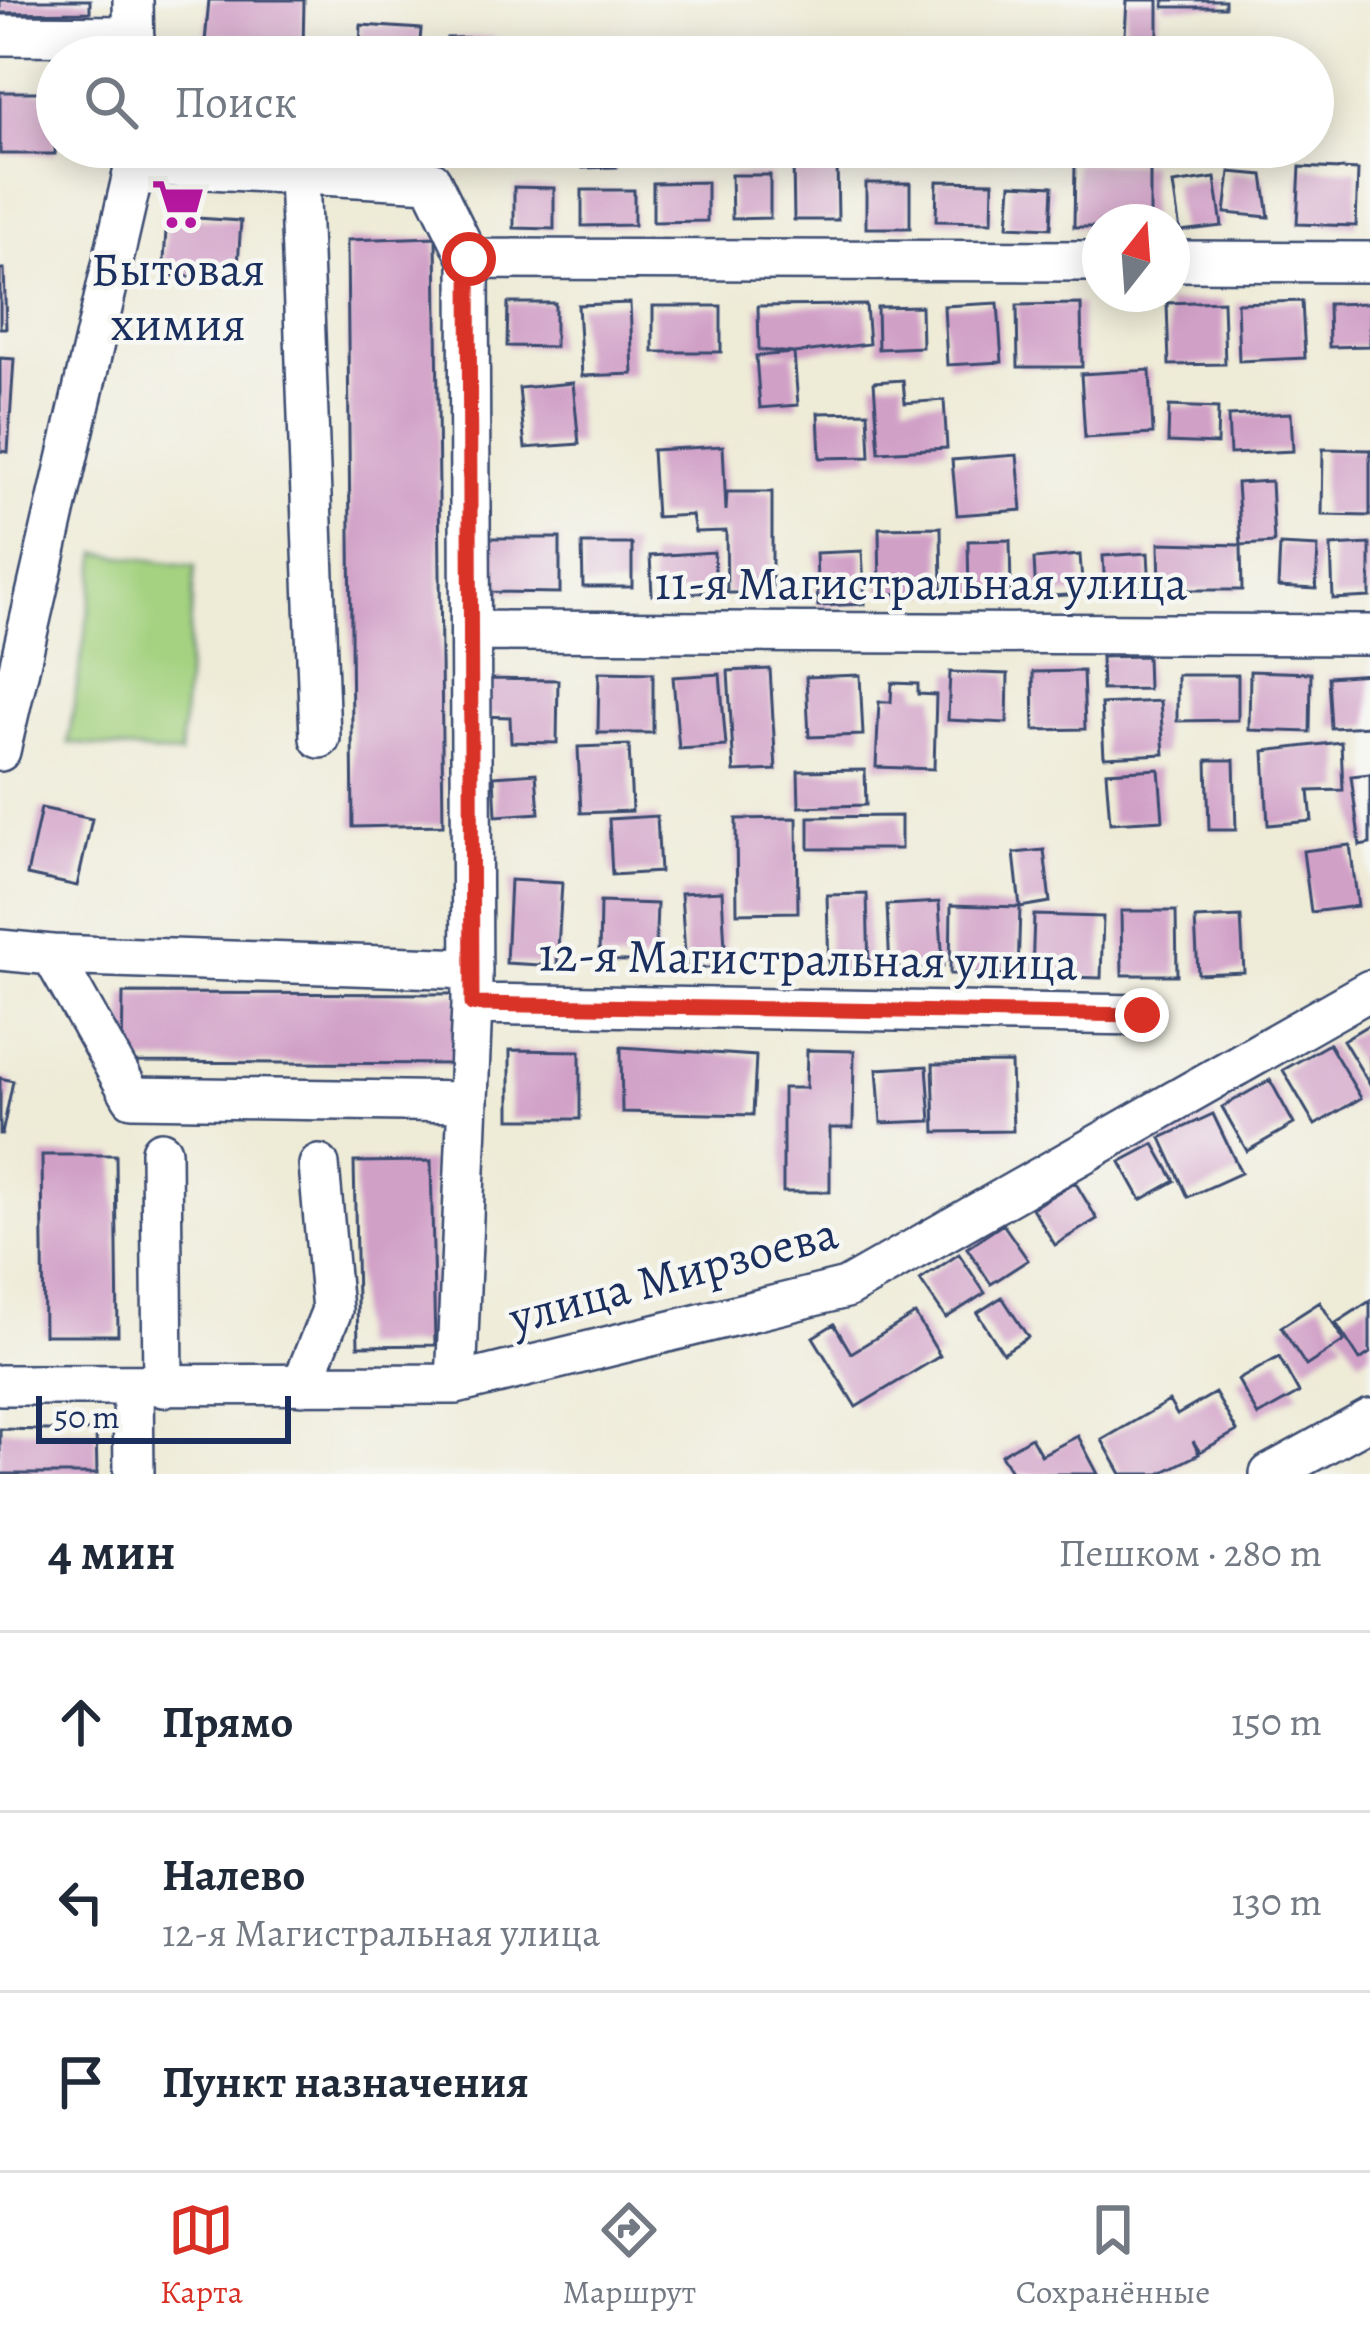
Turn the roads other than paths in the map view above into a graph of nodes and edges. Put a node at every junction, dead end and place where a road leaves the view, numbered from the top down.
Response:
1 (134, 31) edge
2 (0, 35) edge
3 (132, 168) edge
4 (244, 168) edge
5 (299, 174) junction
6 (469, 259) junction
7 (1082, 261) edge
8 (1190, 261) edge
9 (1370, 262) edge
10 (471, 631) junction
11 (1370, 635) edge
12 (320, 738) dead end
13 (0, 752) edge
14 (0, 950) edge
15 (52, 955) junction
16 (472, 986) junction
17 (1370, 990) edge
18 (1142, 1015) dead end
19 (468, 1102) junction
20 (161, 1151) dead end
21 (319, 1165) dead end
22 (456, 1384) junction
23 (0, 1385) edge
24 (302, 1385) junction
25 (148, 1386) junction
26 (1370, 1419) edge
27 (1313, 1464) edge
28 (134, 1474) edge
29 (1270, 1474) edge

1 - 2 street
3 - 13 street
4 - 5 street
5 - 6 street
5 - 12 street
6 - 7 street
6 - 10 street
8 - 9 street
10 - 11 street, 11-я Магистральная улица
10 - 16 street
14 - 15 street, 12-я Магистральная улица
15 - 16 street, 12-я Магистральная улица
15 - 19 street
16 - 18 street, 12-я Магистральная улица
16 - 19 street
17 - 22 street, улица Мирзоева
19 - 22 street
20 - 25 street
21 - 24 street
22 - 24 street, улица Мирзоева
23 - 25 street, улица Мирзоева
24 - 25 street, улица Мирзоева
25 - 28 street
26 - 27 street
27 - 29 street

